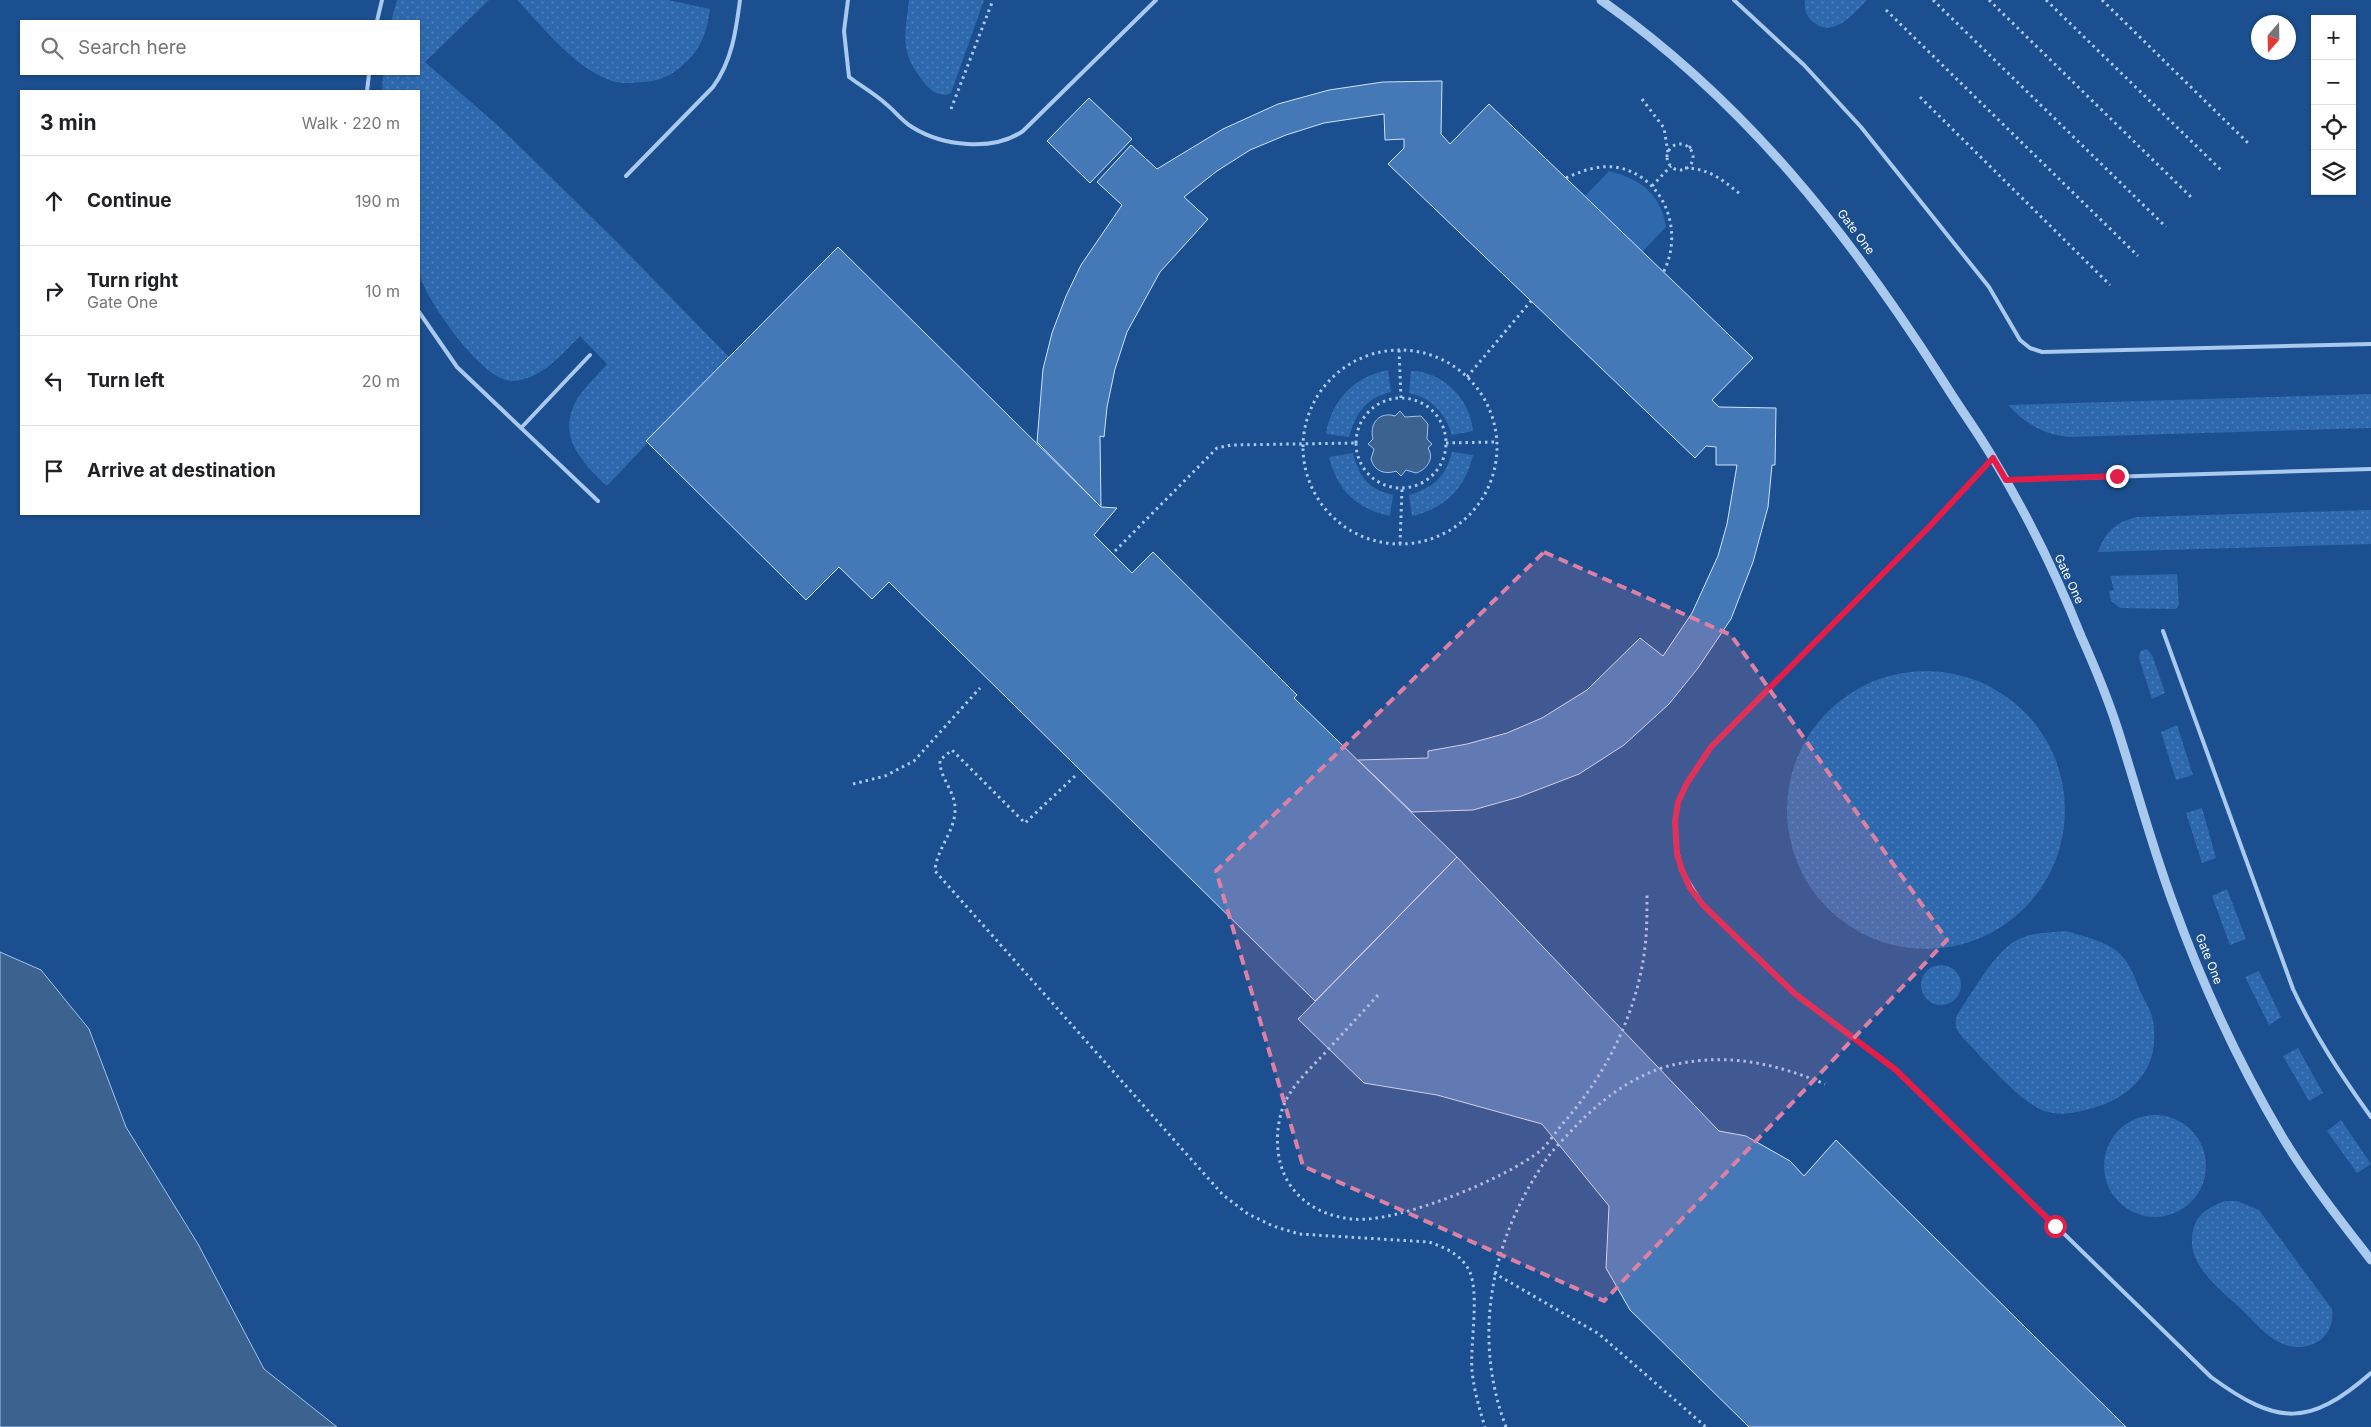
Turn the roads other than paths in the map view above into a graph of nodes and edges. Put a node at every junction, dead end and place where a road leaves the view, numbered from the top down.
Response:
1 (382, 0) edge
2 (740, 0) edge
3 (848, 0) edge
4 (1156, 0) edge
5 (1601, 0) edge
6 (1734, 0) edge
7 (377, 20) edge
8 (369, 75) edge
9 (367, 90) edge
10 (626, 176) dead end
11 (420, 313) edge
12 (2371, 344) edge
13 (590, 355) dead end
14 (521, 428) junction
15 (1993, 458) junction
16 (2371, 469) edge
17 (2006, 480) junction
18 (598, 500) dead end
19 (2164, 631) dead end
20 (2371, 1117) edge
21 (2371, 1260) edge
22 (2371, 1373) edge

1 - 7 lane
2 - 10 lane
3 - 4 lane
5 - 15 street, Gate One
6 - 12 lane
8 - 9 lane
11 - 14 lane
13 - 14 lane
14 - 18 lane
15 - 17 street, Gate One
15 - 22 lane
16 - 17 lane
17 - 21 street, Gate One
19 - 20 lane

